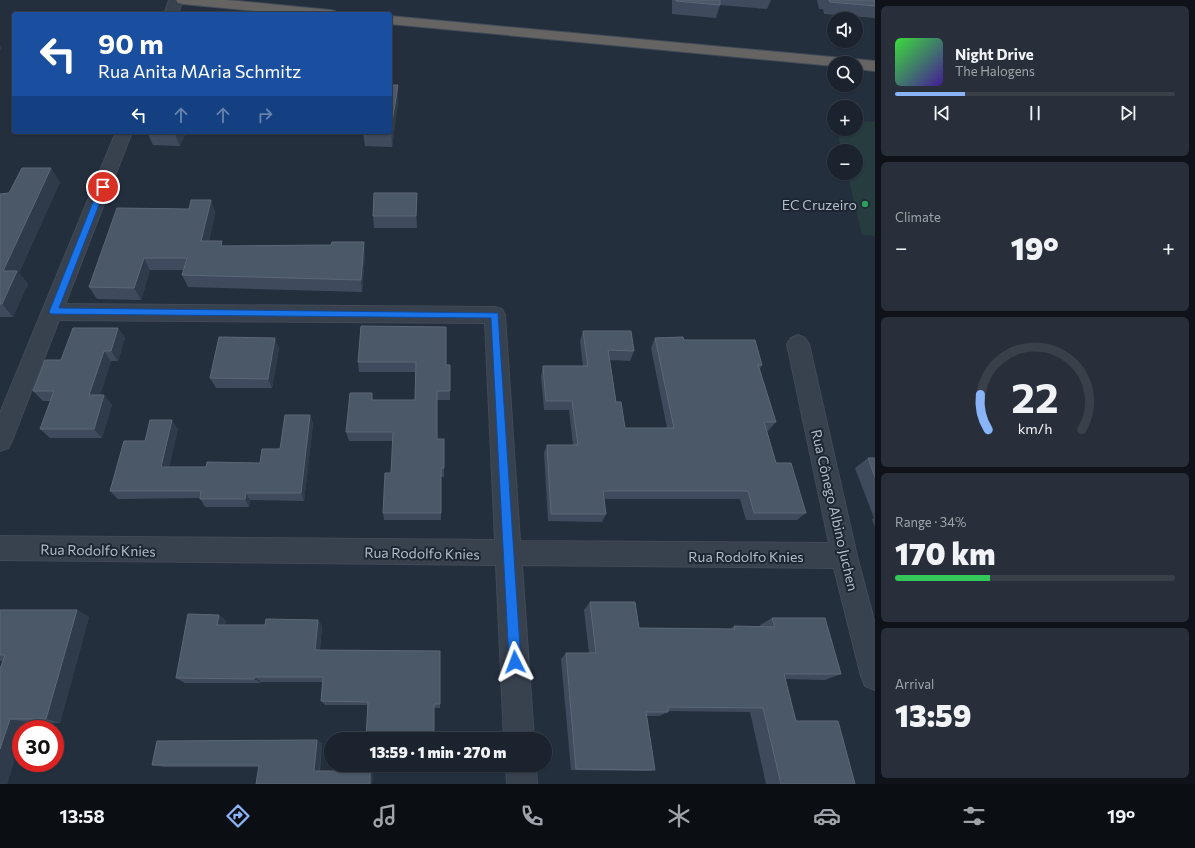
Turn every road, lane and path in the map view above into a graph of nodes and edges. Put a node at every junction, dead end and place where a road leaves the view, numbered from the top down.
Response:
1 (176, 0) edge
2 (183, 0) edge
3 (171, 12) edge
4 (309, 12) edge
5 (392, 20) edge
6 (827, 61) edge
7 (863, 65) edge
8 (875, 66) edge
9 (123, 134) edge
10 (54, 312) junction
11 (798, 344) dead end
12 (0, 441) edge
13 (0, 548) edge
14 (509, 554) junction
15 (844, 556) junction
16 (875, 676) edge
17 (519, 732) edge
18 (521, 772) edge
19 (522, 784) edge

1 - 3 street
2 - 4 highway
5 - 6 highway
7 - 8 highway
9 - 10 street
10 - 12 street
10 - 14 street
11 - 15 street, Rua Cônego Albino Juchen
13 - 14 street, Rua Rodolfo Knies
14 - 15 street, Rua Rodolfo Knies
14 - 17 street
15 - 16 street, Rua Cônego Albino Juchen
18 - 19 street

